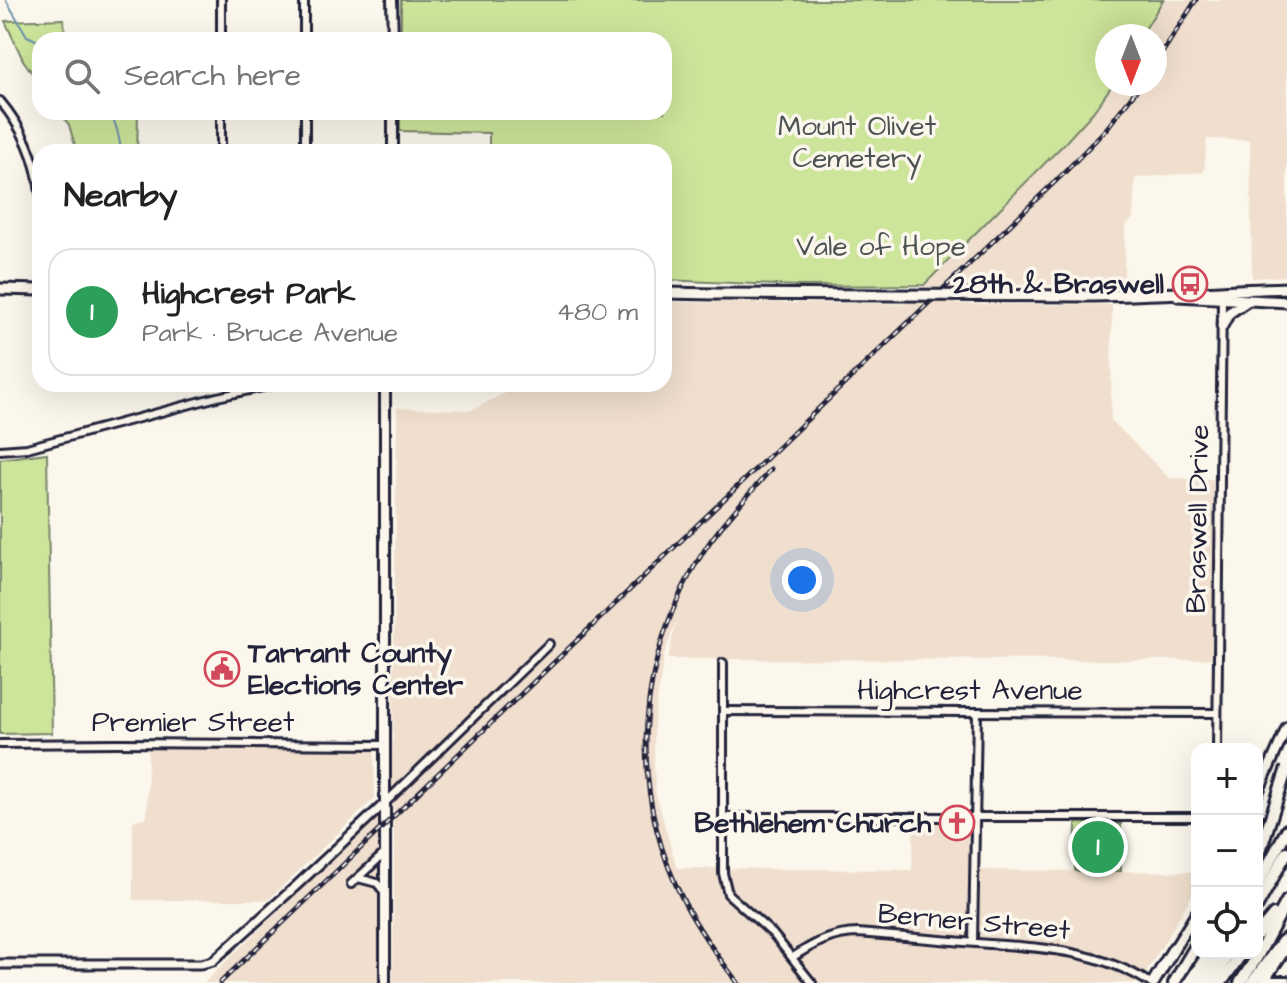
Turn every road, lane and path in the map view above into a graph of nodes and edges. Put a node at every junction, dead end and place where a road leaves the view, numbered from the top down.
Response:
1 (221, 0) edge
2 (304, 0) edge
3 (392, 0) edge
4 (221, 32) edge
5 (304, 32) edge
6 (393, 32) edge
7 (0, 101) edge
8 (221, 120) edge
9 (305, 120) edge
10 (393, 120) edge
11 (221, 144) edge
12 (305, 144) edge
13 (393, 144) edge
14 (32, 158) edge
15 (1287, 288) edge
16 (0, 289) edge
17 (32, 290) edge
18 (672, 293) edge
19 (1223, 295) junction
20 (1247, 301) junction
21 (1287, 302) edge
22 (1222, 326) junction
23 (240, 392) edge
24 (385, 392) edge
25 (0, 450) edge
26 (549, 644) dead end
27 (723, 663) dead end
28 (723, 711) junction
29 (977, 713) junction
30 (1217, 713) junction
31 (1287, 727) edge
32 (1217, 743) edge
33 (0, 744) edge
34 (385, 745) junction
35 (1287, 768) edge
36 (1287, 780) edge
37 (1263, 781) edge
38 (385, 803) junction
39 (723, 817) junction
40 (976, 817) junction
41 (1191, 817) edge
42 (1263, 828) edge
43 (1287, 830) edge
44 (1263, 842) edge
45 (1287, 852) edge
46 (385, 853) junction
47 (1263, 875) edge
48 (358, 878) junction
49 (351, 884) dead end
50 (385, 894) junction
51 (1263, 895) edge
52 (1287, 901) edge
53 (1191, 921) edge
54 (1263, 928) edge
55 (1287, 938) edge
56 (973, 942) junction
57 (1287, 947) edge
58 (1174, 948) joint
59 (1191, 954) edge
60 (793, 957) junction
61 (1205, 959) edge
62 (1215, 959) edge
63 (1225, 959) edge
64 (1237, 959) edge
65 (0, 964) edge
66 (1274, 968) junction
67 (1285, 979) edge
68 (1264, 981) edge
69 (385, 983) edge
70 (812, 983) edge
71 (1151, 983) edge
72 (1174, 983) edge
73 (1189, 983) edge
74 (1200, 983) edge
75 (1211, 983) edge
76 (1221, 983) edge
77 (1240, 983) edge
78 (1252, 983) edge

1 - 4 street
2 - 5 street
3 - 6 main road
7 - 14 street
8 - 11 street
9 - 12 street
10 - 13 main road
15 - 19 main road
16 - 17 main road
18 - 19 main road, bridge
19 - 20 main road
19 - 22 street, Braswell Drive
20 - 21 main road
20 - 22 main road
22 - 30 street, Braswell Drive
23 - 25 street
24 - 34 main road
26 - 38 street
27 - 28 street
28 - 29 street, Highcrest Avenue
28 - 39 street
29 - 30 street, Highcrest Avenue
29 - 40 street
30 - 32 street, Braswell Drive
31 - 37 main road
33 - 34 street, Premier Street
34 - 38 main road
35 - 44 highway, bridge
36 - 42 highway
38 - 46 main road
38 - 65 street
39 - 40 street
39 - 60 street
40 - 41 street
40 - 56 street
43 - 47 highway
45 - 51 highway
46 - 48 street
46 - 50 main road
48 - 49 street
48 - 50 street
50 - 69 main road
52 - 54 highway
52 - 77 highway
53 - 58 main road
55 - 78 highway
56 - 60 street, Berner Street
56 - 71 street, Berner Street
57 - 66 main road
58 - 71 highway
59 - 72 highway
60 - 70 street
61 - 73 highway
62 - 74 highway
63 - 75 highway
64 - 76 highway
66 - 67 street
66 - 68 main road
67 - 68 street

